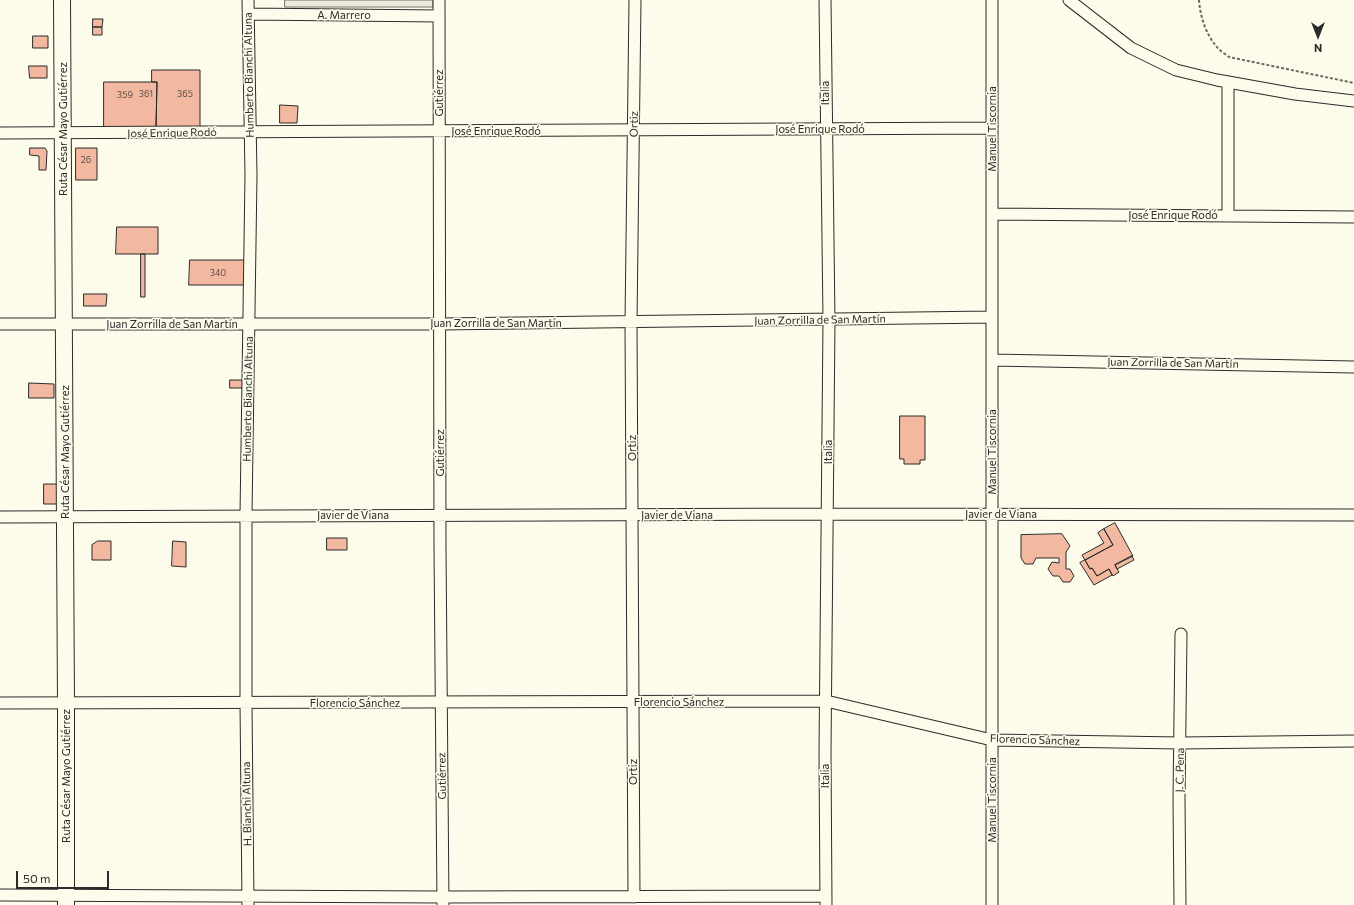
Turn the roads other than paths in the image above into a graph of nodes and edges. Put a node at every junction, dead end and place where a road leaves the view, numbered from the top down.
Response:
1 (62, 0) edge
2 (248, 0) edge
3 (439, 0) edge
4 (635, 0) edge
5 (825, 0) edge
6 (992, 0) edge
7 (1069, 0) edge
8 (248, 14) junction
9 (439, 16) junction
10 (1228, 82) junction
11 (1354, 101) edge
12 (992, 128) junction
13 (826, 129) junction
14 (439, 131) junction
15 (634, 131) junction
16 (250, 132) junction
17 (0, 133) edge
18 (63, 134) junction
19 (992, 214) junction
20 (1228, 215) junction
21 (1354, 217) edge
22 (992, 317) junction
23 (829, 320) junction
24 (631, 322) junction
25 (0, 324) edge
26 (64, 324) junction
27 (249, 324) junction
28 (440, 324) junction
29 (992, 360) junction
30 (1354, 367) edge
31 (827, 514) junction
32 (992, 514) junction
33 (246, 515) junction
34 (440, 515) junction
35 (632, 515) junction
36 (1354, 515) edge
37 (0, 518) edge
38 (65, 518) junction
39 (1181, 634) dead end
40 (246, 702) junction
41 (442, 702) junction
42 (633, 702) junction
43 (826, 702) junction
44 (0, 703) edge
45 (66, 703) junction
46 (992, 740) junction
47 (1354, 741) edge
48 (1180, 743) junction
49 (0, 895) edge
50 (634, 897) junction
51 (66, 900) edge
52 (248, 900) edge
53 (826, 900) edge
54 (443, 901) edge
55 (992, 905) edge
56 (1180, 905) edge

1 - 18 street, Ruta César Mayo Gutiérrez
2 - 8 street, Humberto Bianchi Altuna
3 - 9 street, Gutiérrez
4 - 15 street, Ortiz
5 - 13 street, Italia
6 - 12 street, Manuel Tiscornia
7 - 10 street
8 - 9 street, A. Marrero
8 - 16 street, Humberto Bianchi Altuna
9 - 14 street, Gutiérrez
10 - 11 street
10 - 20 street
12 - 13 street, José Enrique Rodó
12 - 19 street, Manuel Tiscornia
13 - 15 street, José Enrique Rodó
13 - 23 street, Italia
14 - 15 street, José Enrique Rodó
14 - 16 street, José Enrique Rodó
14 - 28 street, Gutiérrez
15 - 24 street, Ortiz
16 - 18 street, José Enrique Rodó
16 - 27 street, Humberto Bianchi Altuna
17 - 18 street, José Enrique Rodó
18 - 26 street, Ruta César Mayo Gutiérrez
19 - 20 street, José Enrique Rodó
19 - 22 street, Manuel Tiscornia
20 - 21 street, José Enrique Rodó
22 - 23 street, Juan Zorrilla de San Martín
22 - 29 street, Manuel Tiscornia
23 - 24 street, Juan Zorrilla de San Martín
23 - 31 street, Italia
24 - 28 street, Juan Zorrilla de San Martín
24 - 35 street, Ortiz
25 - 26 street, Juan Zorrilla de San Martín
26 - 27 street, Juan Zorrilla de San Martín
26 - 38 street, Ruta César Mayo Gutiérrez
27 - 28 street, Juan Zorrilla de San Martín
27 - 33 street, Humberto Bianchi Altuna
28 - 34 street, Gutiérrez
29 - 30 street, Juan Zorrilla de San Martín
29 - 32 street, Manuel Tiscornia
31 - 32 street, Javier de Viana
31 - 35 street, Javier de Viana
31 - 43 street, Italia
32 - 36 street, Javier de Viana
32 - 46 street, Manuel Tiscornia
33 - 34 street, Javier de Viana
33 - 38 street, Javier de Viana
33 - 40 street, Humberto Bianchi Altuna
34 - 35 street, Javier de Viana
34 - 41 street, Gutiérrez
35 - 42 street, Ortiz
37 - 38 street, Javier de Viana
38 - 45 street, Ruta César Mayo Gutiérrez
39 - 48 street, J. C. Pena
40 - 41 street, Florencio Sánchez
40 - 45 street, Florencio Sánchez
40 - 52 street, H. Bianchi Altuna
41 - 42 street, Florencio Sánchez
41 - 54 street, Gutiérrez
42 - 43 street, Florencio Sánchez
42 - 50 street, Ortiz
43 - 46 street, Florencio Sánchez
43 - 53 street, Italia
44 - 45 street, Florencio Sánchez
45 - 51 street, Ruta César Mayo Gutiérrez
46 - 48 street, Florencio Sánchez
46 - 55 street, Manuel Tiscornia
47 - 48 street, Florencio Sánchez
48 - 56 street, J. C. Pena
49 - 51 street
50 - 53 street
50 - 54 street
51 - 52 street
52 - 54 street

